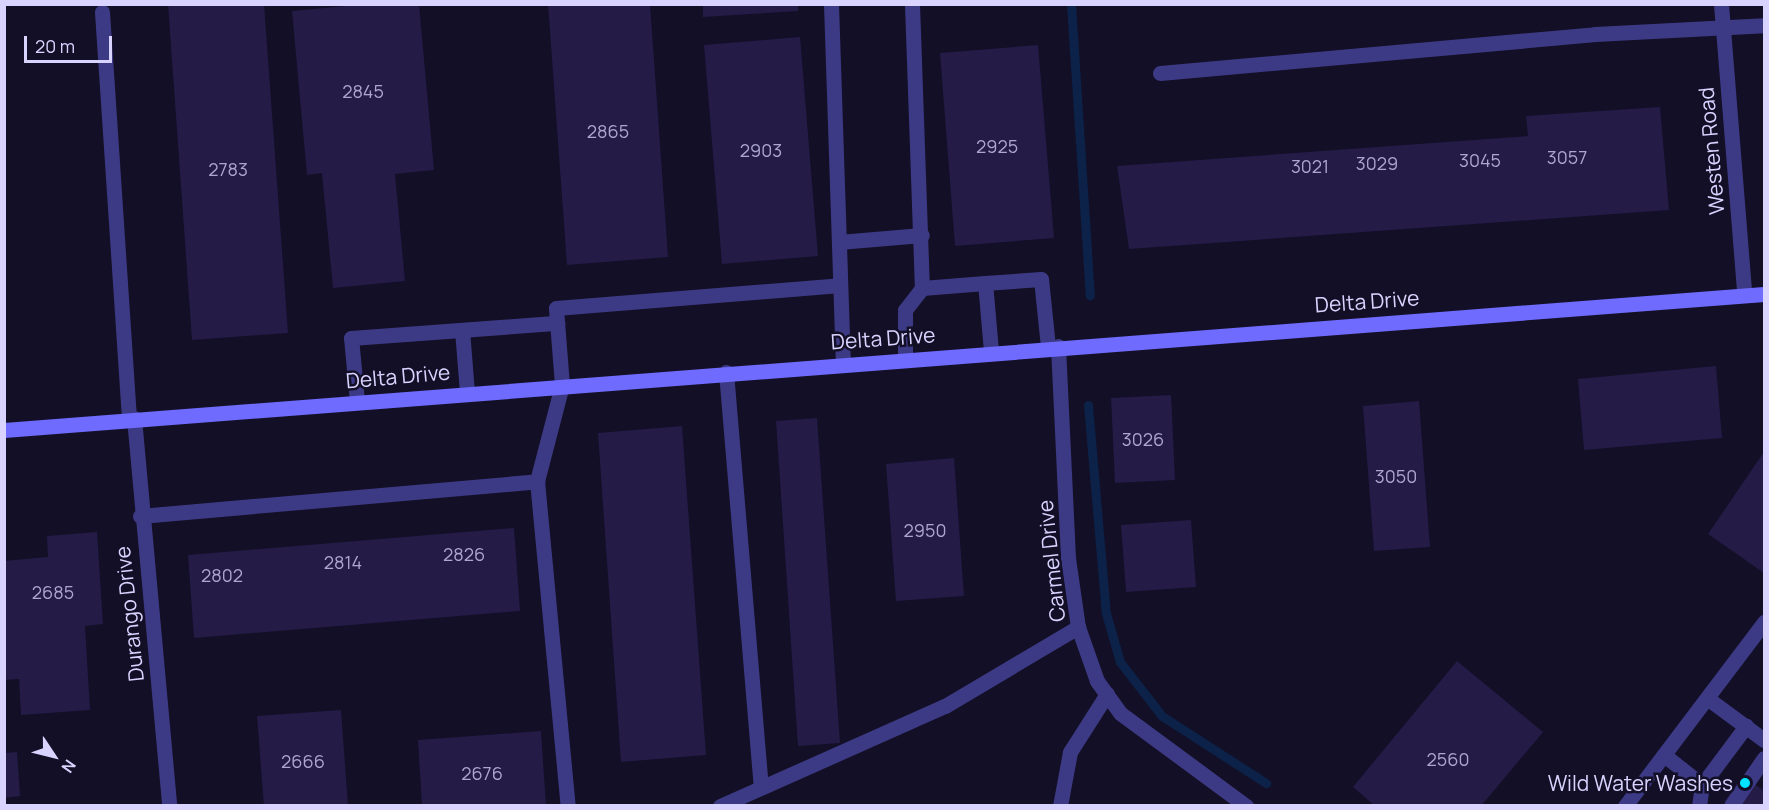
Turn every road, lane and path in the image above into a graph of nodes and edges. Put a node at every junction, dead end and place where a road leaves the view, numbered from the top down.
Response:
1 (831, 4) edge
2 (912, 4) edge
3 (1720, 4) edge
4 (102, 12) dead end
5 (1764, 25) edge
6 (1723, 30) junction
7 (1160, 73) dead end
8 (922, 235) junction
9 (839, 242) junction
10 (986, 283) junction
11 (840, 285) junction
12 (922, 288) junction
13 (1744, 293) junction
14 (1764, 294) edge
15 (557, 323) junction
16 (462, 330) junction
17 (1053, 346) junction
18 (991, 351) junction
19 (905, 358) junction
20 (843, 362) junction
21 (726, 372) junction
22 (562, 385) junction
23 (467, 392) junction
24 (357, 401) junction
25 (131, 418) junction
26 (4, 430) edge
27 (537, 482) junction
28 (140, 516) junction
29 (1764, 622) edge
30 (1077, 627) junction
31 (1107, 694) junction
32 (1707, 698) junction
33 (1746, 726) junction
34 (1764, 740) edge
35 (1664, 755) junction
36 (1764, 758) edge
37 (1702, 785) junction
38 (761, 787) junction
39 (169, 806) edge
40 (568, 806) edge
41 (720, 806) edge
42 (1060, 806) edge
43 (1246, 806) edge
44 (1625, 806) edge
45 (1699, 806) edge
46 (1731, 806) edge

1 - 9 street
2 - 8 street
3 - 6 street, Westen Road
4 - 25 street, Durango Drive
5 - 6 street
6 - 7 street
6 - 13 street, Westen Road
8 - 9 street
8 - 12 street
9 - 11 street
10 - 12 street
10 - 17 street, Carmel Drive
10 - 18 street
11 - 15 street
11 - 20 street
12 - 19 street
13 - 14 main road, Delta Drive
13 - 17 main road, Delta Drive
15 - 16 street
15 - 22 street
16 - 23 street
16 - 24 street
17 - 18 main road, Delta Drive
17 - 30 street, Carmel Drive
18 - 19 main road, Delta Drive
19 - 20 main road, Delta Drive
20 - 21 main road, Delta Drive
21 - 22 main road, Delta Drive
21 - 38 street
22 - 23 main road, Delta Drive
22 - 27 street
23 - 24 main road, Delta Drive
24 - 25 main road, Delta Drive
25 - 26 main road, Delta Drive
25 - 28 street, Durango Drive
27 - 28 street
27 - 40 street
28 - 39 street, Durango Drive
29 - 32 street
30 - 31 street, Carmel Drive
30 - 38 street
31 - 42 street
31 - 43 street, Carmel Drive
32 - 33 street
32 - 35 street
33 - 34 street
33 - 37 street
35 - 37 street
35 - 44 street
36 - 46 street
37 - 45 street
38 - 41 street

